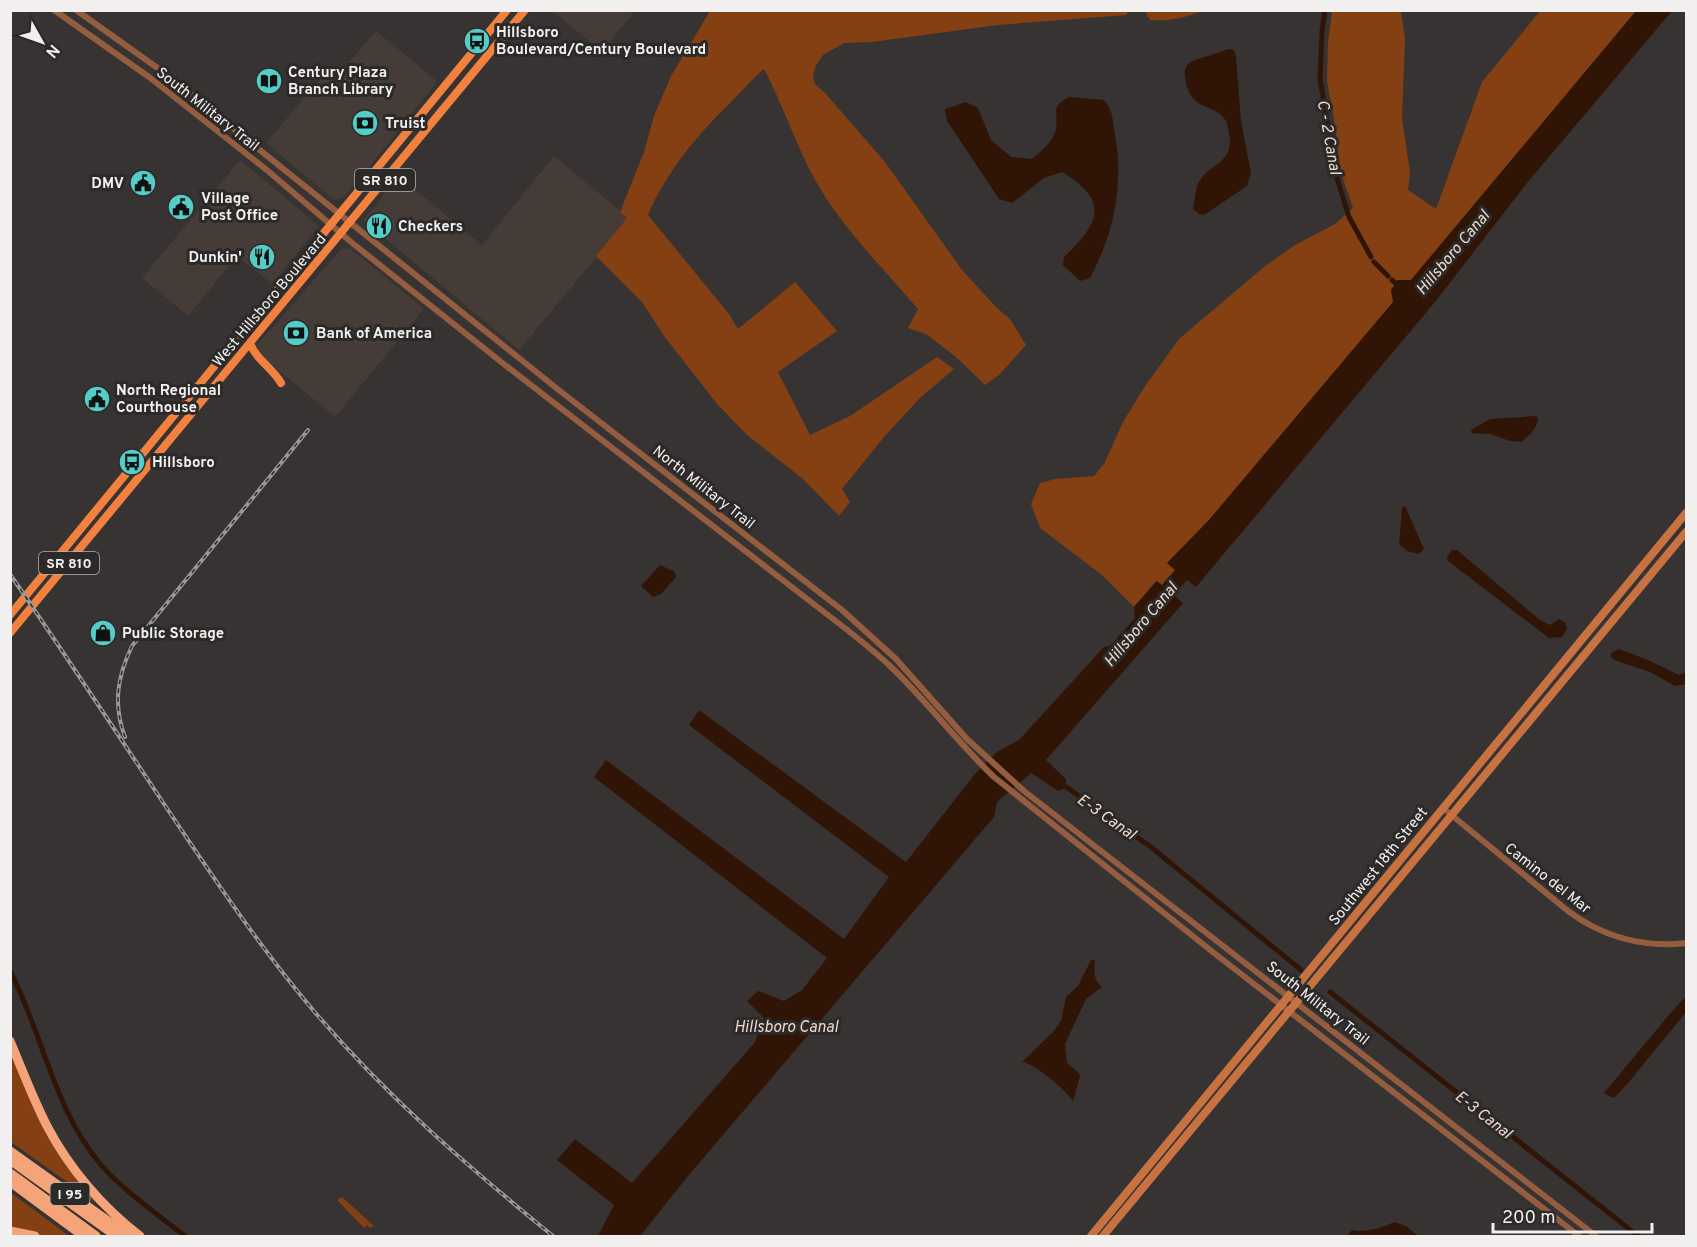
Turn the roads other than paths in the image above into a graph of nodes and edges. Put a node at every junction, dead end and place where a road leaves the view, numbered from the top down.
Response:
1 (54, 10) edge
2 (76, 10) edge
3 (507, 10) edge
4 (525, 10) edge
5 (340, 214) junction
6 (350, 223) junction
7 (331, 225) junction
8 (341, 233) junction
9 (250, 343) junction
10 (281, 383) dead end
11 (149, 447) junction
12 (147, 469) junction
13 (1686, 513) edge
14 (1686, 531) edge
15 (80, 532) junction
16 (75, 556) junction
17 (10, 615) edge
18 (10, 633) edge
19 (1024, 791) joint
20 (1019, 797) joint
21 (1443, 808) junction
22 (1452, 816) junction
23 (1686, 943) edge
24 (1289, 996) junction
25 (1298, 1003) junction
26 (1282, 1005) junction
27 (1290, 1011) junction
28 (10, 1041) edge
29 (10, 1151) edge
30 (10, 1160) edge
31 (10, 1173) edge
32 (10, 1182) edge
33 (10, 1231) edge
34 (34, 1236) edge
35 (83, 1236) edge
36 (96, 1236) edge
37 (116, 1236) edge
38 (129, 1236) edge
39 (140, 1236) edge
40 (1092, 1236) edge
41 (1103, 1236) edge
42 (1579, 1236) edge
43 (1596, 1236) edge

1 - 7 street, South Military Trail
2 - 5 street, South Military Trail
3 - 5 main road, West Hillsboro Boulevard / SR 810
4 - 6 main road, West Hillsboro Boulevard / SR 810
5 - 6 street, South Military Trail
5 - 7 main road, West Hillsboro Boulevard / SR 810
6 - 8 main road, West Hillsboro Boulevard / SR 810
6 - 19 street, North Military Trail
7 - 8 street, South Military Trail
7 - 11 main road, West Hillsboro Boulevard / SR 810
8 - 9 main road, West Hillsboro Boulevard / SR 810
8 - 20 street, North Military Trail
9 - 10 main road
9 - 12 main road, West Hillsboro Boulevard / SR 810
11 - 12 main road
11 - 15 main road, West Hillsboro Boulevard / SR 810
12 - 16 main road, West Hillsboro Boulevard / SR 810
13 - 21 main road, Southwest 18th Street
14 - 22 main road, Southwest 18th Street
15 - 16 main road
15 - 17 main road, West Hillsboro Boulevard / SR 810
16 - 18 main road, West Hillsboro Boulevard / SR 810
19 - 24 street, South Military Trail
20 - 26 street, South Military Trail
21 - 22 street, Camino del Mar
21 - 24 main road, Southwest 18th Street
22 - 23 street, Camino del Mar
22 - 25 main road, Southwest 18th Street
24 - 25 street, South Military Trail
24 - 26 main road, Southwest 18th Street
25 - 27 main road, Southwest 18th Street
25 - 43 street, South Military Trail
26 - 27 street, South Military Trail
26 - 40 main road, Southwest 18th Street
27 - 41 main road, Southwest 18th Street
27 - 42 street, South Military Trail
28 - 39 highway
29 - 38 highway, I 95
30 - 37 highway
31 - 36 highway
32 - 35 highway, I 95
33 - 34 highway

